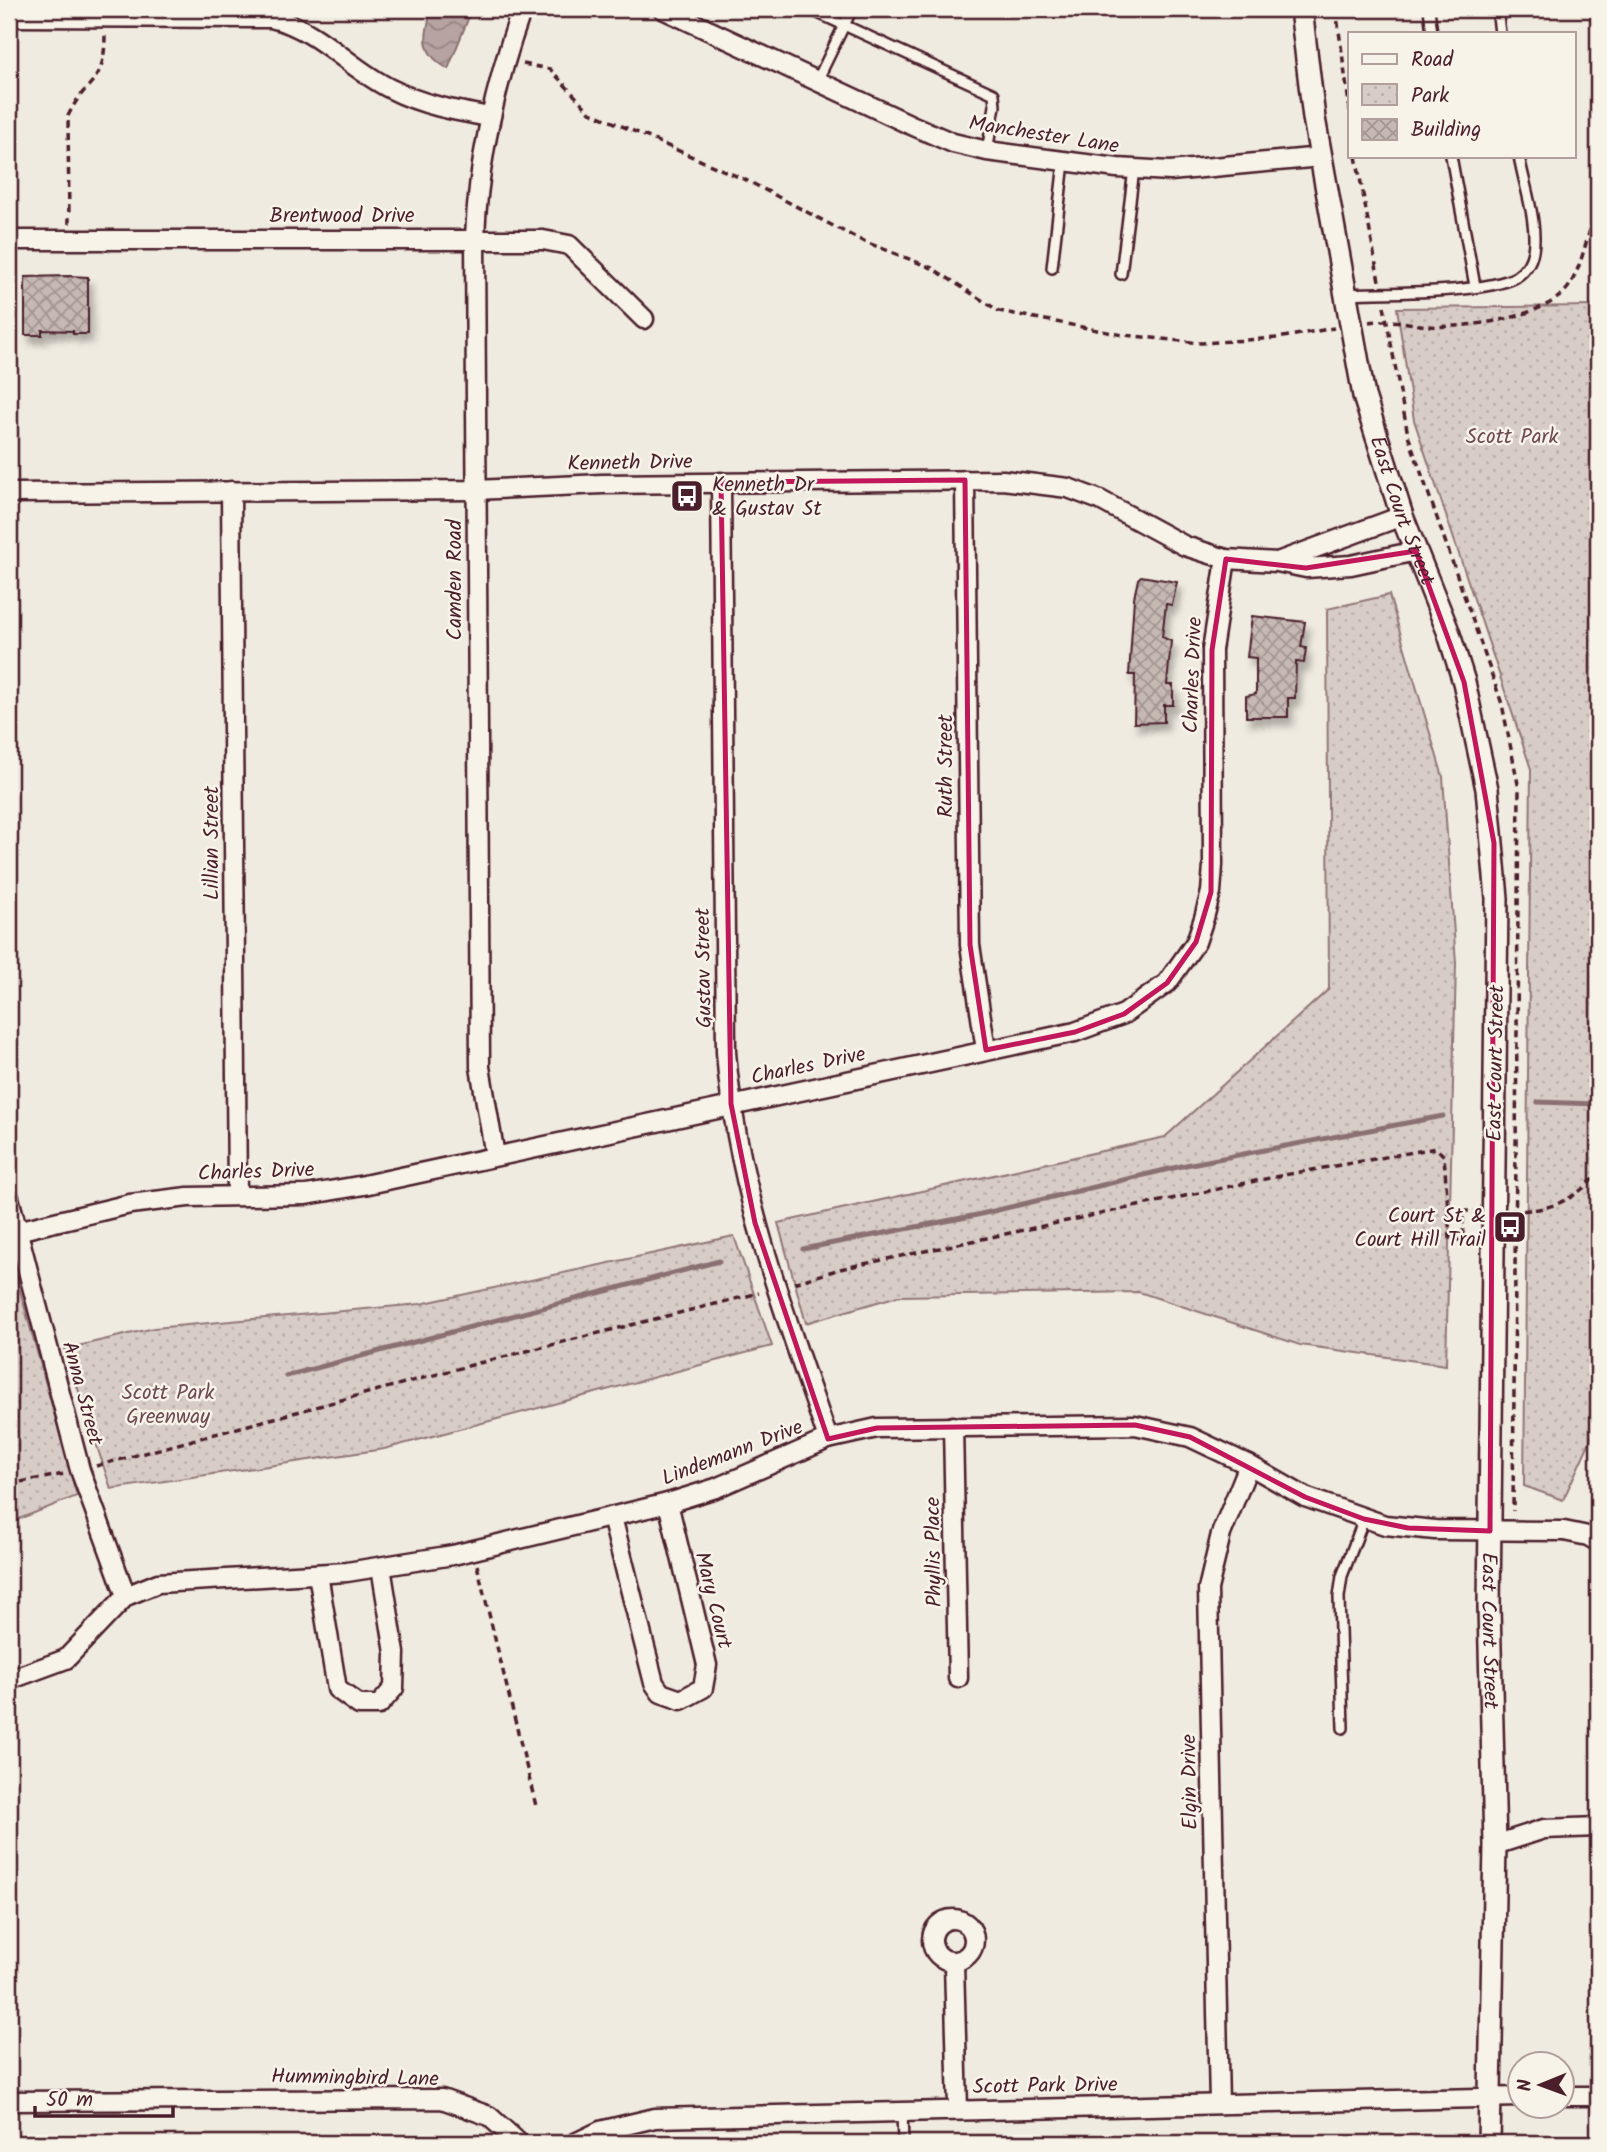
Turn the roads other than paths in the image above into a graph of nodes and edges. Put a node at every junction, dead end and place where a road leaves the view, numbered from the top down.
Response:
1 (522, 9) edge
2 (809, 9) edge
3 (852, 9) edge
4 (1301, 9) edge
5 (1429, 9) edge
6 (1497, 9) edge
7 (669, 10) edge
8 (9, 17) edge
9 (844, 24) junction
10 (1432, 32) edge
11 (1500, 32) edge
12 (817, 81) junction
13 (490, 117) junction
14 (988, 151) junction
15 (1321, 157) junction
16 (1451, 158) edge
17 (1518, 158) edge
18 (1063, 162) junction
19 (1134, 169) junction
20 (475, 237) junction
21 (9, 240) edge
22 (1052, 268) dead end
23 (1121, 274) dead end
24 (1475, 286) junction
25 (1344, 294) junction
26 (644, 319) dead end
27 (965, 480) junction
28 (721, 482) junction
29 (476, 490) junction
30 (231, 492) junction
31 (9, 493) edge
32 (1402, 516) junction
33 (1416, 551) junction
34 (1226, 559) junction
35 (1277, 562) junction
36 (986, 1051) junction
37 (731, 1104) junction
38 (495, 1156) junction
39 (237, 1195) junction
40 (9, 1198) edge
41 (17, 1230) junction
42 (953, 1426) junction
43 (828, 1439) junction
44 (1250, 1465) junction
45 (668, 1503) junction
46 (612, 1517) junction
47 (1364, 1519) junction
48 (1490, 1531) junction
49 (1598, 1542) edge
50 (381, 1567) junction
51 (318, 1574) junction
52 (126, 1596) junction
53 (958, 1678) dead end
54 (9, 1680) edge
55 (1343, 1728) dead end
56 (1598, 1828) edge
57 (1494, 1845) junction
58 (954, 1963) dead end
59 (1576, 2096) edge
60 (1598, 2096) edge
61 (1506, 2097) edge
62 (1490, 2098) junction
63 (9, 2101) edge
64 (1219, 2104) junction
65 (958, 2110) junction
66 (902, 2112) junction
67 (519, 2143) edge
68 (575, 2143) edge
69 (903, 2143) edge
70 (1489, 2143) edge

1 - 13 street, Camden Road
2 - 9 lane
3 - 9 lane
4 - 15 street, East Court Street
5 - 10 lane
6 - 11 lane
7 - 12 street, Manchester Lane
8 - 13 street
9 - 12 lane
9 - 14 lane
12 - 14 street, Manchester Lane
13 - 20 street, Camden Road
14 - 18 street, Manchester Lane
15 - 19 street, Manchester Lane
15 - 25 street, East Court Street
16 - 24 lane
17 - 24 lane
18 - 19 street, Manchester Lane
18 - 22 lane
19 - 23 lane
20 - 21 street, Brentwood Drive
20 - 26 street, Brentwood Drive
20 - 29 street, Camden Road
24 - 25 lane
25 - 32 street, East Court Street
27 - 28 street, Kenneth Drive
27 - 34 street, Kenneth Drive
27 - 36 street, Ruth Street
28 - 29 street, Kenneth Drive
28 - 37 street, Gustav Street
29 - 30 street, Kenneth Drive
29 - 38 street, Camden Road
30 - 31 street, Kenneth Drive
30 - 39 street, Lillian Street
32 - 33 street, East Court Street
32 - 35 street, Kenneth Drive
33 - 35 street, Kenneth Drive
33 - 48 street, East Court Street
34 - 35 street, Kenneth Drive
34 - 36 street, Charles Drive
36 - 37 street, Charles Drive
37 - 38 street, Charles Drive
37 - 43 street, Gustav Street
38 - 39 street, Charles Drive
39 - 41 street, Charles Drive
40 - 41 street, Anna Street
41 - 52 street, Anna Street
42 - 43 street, Lindemann Drive
42 - 44 street, Lindemann Drive
42 - 53 street, Phyllis Place
43 - 45 street, Lindemann Drive
44 - 47 street, Lindemann Drive
44 - 64 street, Elgin Drive
45 - 46 street, Lindemann Drive
45 - 46 street, Mary Court
46 - 50 street, Lindemann Drive
47 - 48 street, Lindemann Drive
47 - 55 lane
48 - 49 street
48 - 57 street, East Court Street
50 - 51 street, Lindemann Drive
50 - 51 street
51 - 52 street, Lindemann Drive
52 - 54 street, Lindemann Drive
56 - 57 street
57 - 62 street, East Court Street
58 - 65 street
59 - 60 street
61 - 62 street, Scott Park Drive
62 - 64 street, Scott Park Drive
62 - 70 street, East Court Street
63 - 67 street, Hummingbird Lane
64 - 65 street, Scott Park Drive
65 - 66 street, Scott Park Drive
66 - 68 street, Scott Park Drive
66 - 69 lane

